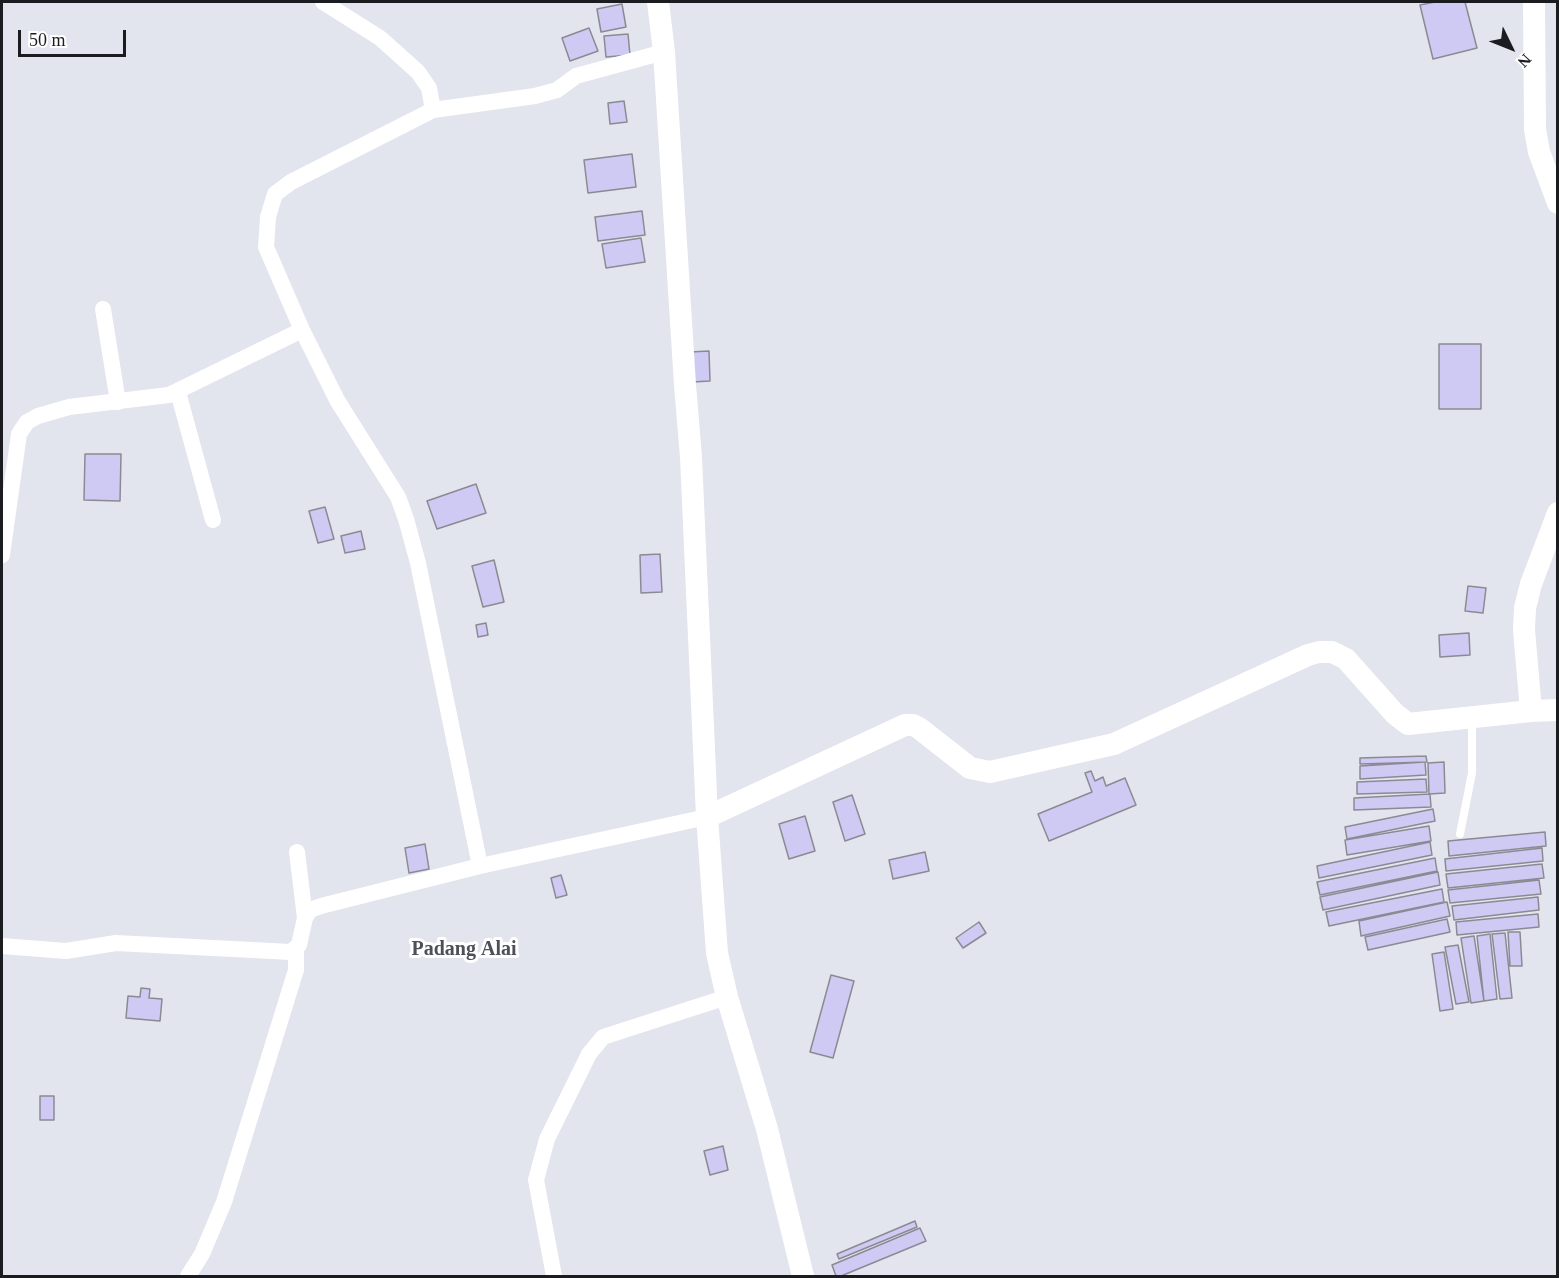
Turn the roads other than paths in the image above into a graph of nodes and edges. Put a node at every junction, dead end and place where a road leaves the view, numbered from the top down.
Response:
1 (323, 2) edge
2 (658, 2) edge
3 (1534, 2) edge
4 (664, 52) junction
5 (433, 110) junction
6 (1557, 203) edge
7 (103, 309) dead end
8 (302, 330) junction
9 (178, 392) junction
10 (118, 402) junction
11 (1557, 513) edge
12 (213, 520) dead end
13 (2, 555) edge
14 (1557, 710) edge
15 (1531, 711) junction
16 (1472, 717) junction
17 (707, 817) junction
18 (1460, 834) dead end
19 (297, 852) dead end
20 (480, 866) junction
21 (304, 918) junction
22 (2, 946) edge
23 (296, 950) junction
24 (727, 997) junction
25 (188, 1276) edge
26 (554, 1276) edge
27 (803, 1276) edge

1 - 5 street
2 - 4 street
3 - 6 street
4 - 5 street
4 - 17 street
5 - 8 street
7 - 10 street
8 - 9 street
8 - 20 street
9 - 10 street
9 - 12 street
10 - 13 street
11 - 15 street
14 - 15 street
15 - 16 street
16 - 17 street
16 - 18 lane
17 - 20 street
17 - 24 street
19 - 21 street
20 - 21 street
21 - 23 street
22 - 23 street
23 - 25 street
24 - 26 street
24 - 27 street

